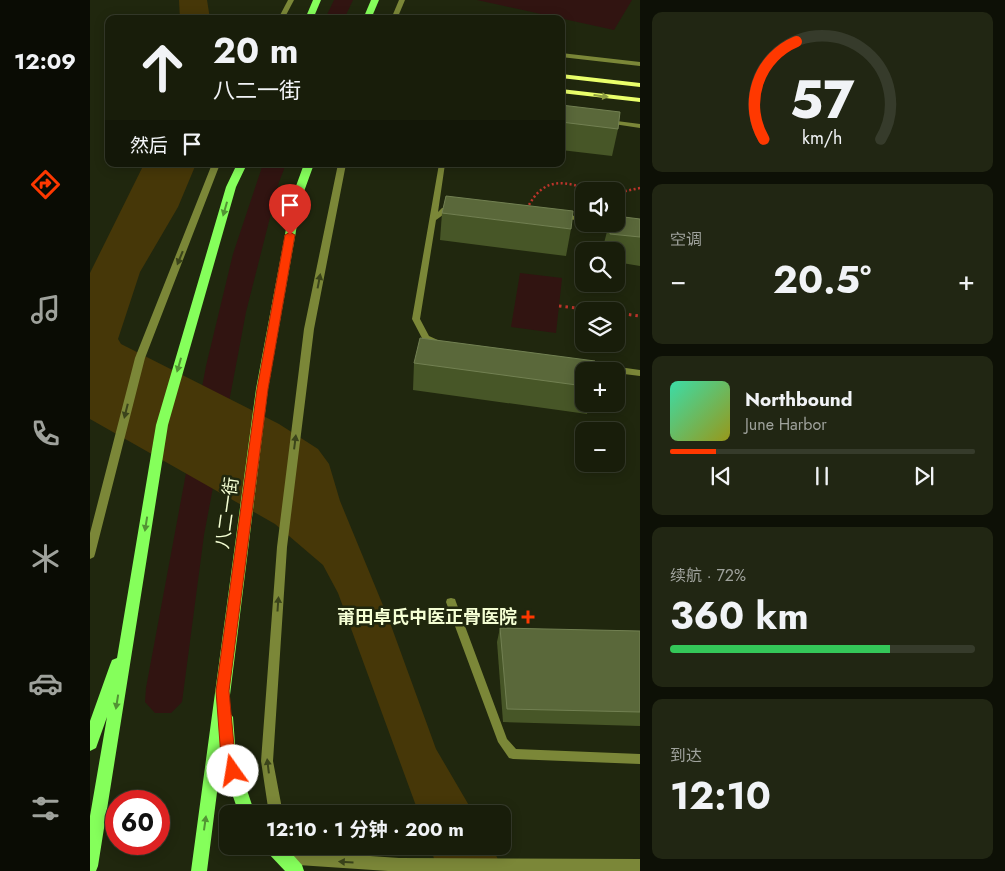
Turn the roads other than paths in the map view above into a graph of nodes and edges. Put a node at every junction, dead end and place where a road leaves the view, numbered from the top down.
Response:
1 (292, 0) edge
2 (317, 0) edge
3 (375, 0) edge
4 (402, 0) edge
5 (283, 15) edge
6 (311, 15) edge
7 (369, 15) edge
8 (396, 15) edge
9 (565, 56) edge
10 (640, 64) edge
11 (565, 76) edge
12 (640, 85) edge
13 (565, 91) edge
14 (640, 100) edge
15 (601, 122) edge
16 (640, 126) edge
17 (215, 167) edge
18 (241, 167) edge
19 (308, 167) edge
20 (341, 167) edge
21 (442, 167) edge
22 (461, 208) edge
23 (526, 212) edge
24 (575, 218) edge
25 (433, 219) junction
26 (444, 346) edge
27 (572, 363) edge
28 (640, 373) edge
29 (90, 554) edge
30 (451, 602) dead end
31 (129, 630) junction
32 (222, 691) junction
33 (90, 743) edge
34 (640, 759) edge
35 (244, 805) edge
36 (274, 805) edge
37 (283, 855) edge
38 (319, 855) edge
39 (90, 866) edge
40 (640, 866) edge
41 (199, 871) edge
42 (296, 871) edge

1 - 5 street
2 - 6 main road
3 - 7 main road
4 - 8 street
9 - 10 lane
11 - 12 street
13 -> 14 street
15 - 16 lane
17 -> 29 street
18 -> 31 main road
19 - 32 main road, 八二一街
36 -> 20 street
21 - 25 lane
22 - 25 lane
23 - 24 lane
25 - 26 lane
27 - 28 lane
30 - 34 lane
31 - 33 main road
31 -> 39 main road
32 - 35 main road
41 -> 32 main road, 八二一街
37 - 42 main road
40 -> 38 street

